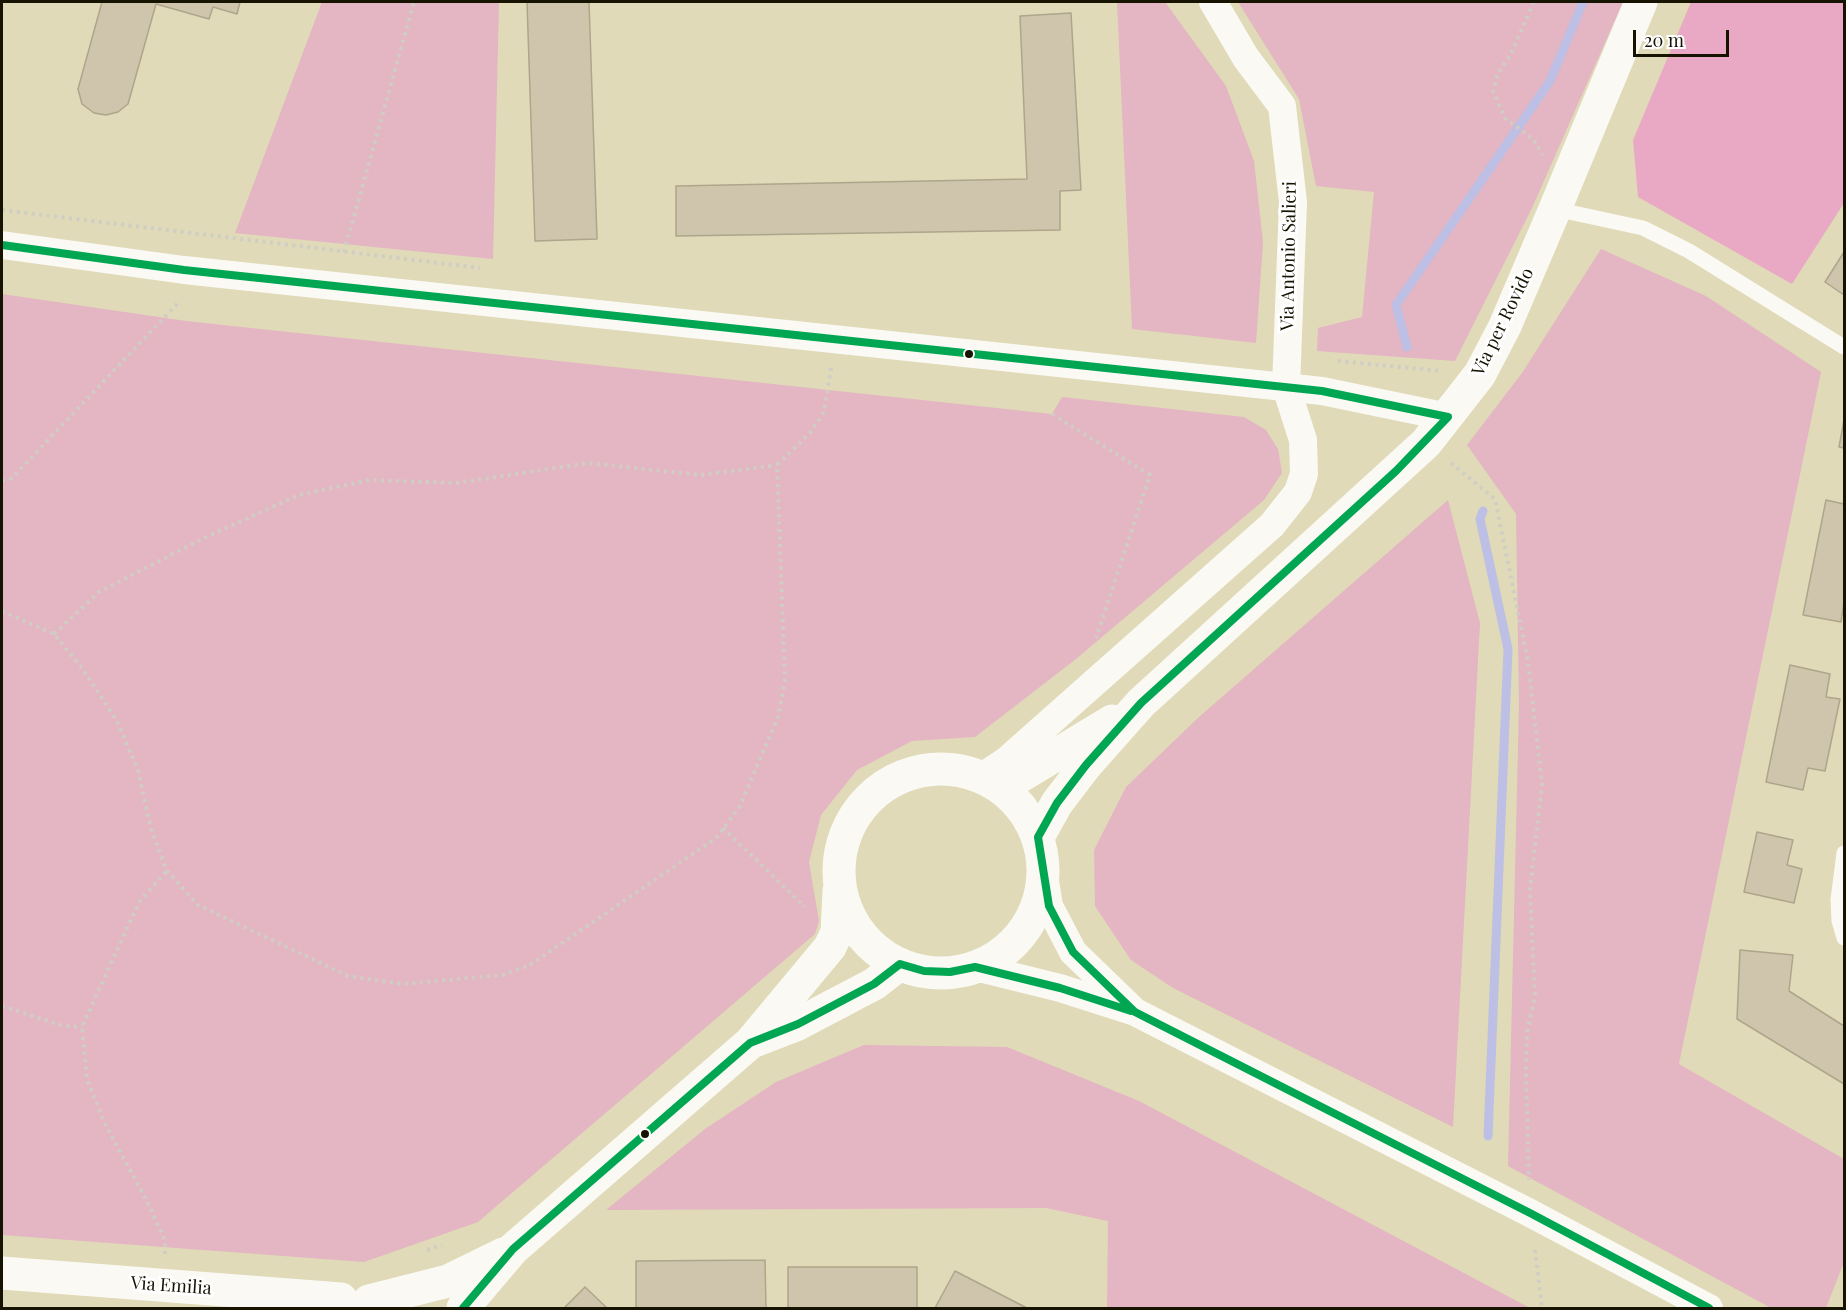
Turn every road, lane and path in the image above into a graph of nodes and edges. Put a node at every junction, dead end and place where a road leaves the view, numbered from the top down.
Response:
1 (414, 2) edge
2 (1213, 2) edge
3 (1534, 2) edge
4 (1641, 2) edge
5 (1534, 140) dead end
6 (1555, 209) junction
7 (2, 245) edge
8 (184, 270) junction
9 (335, 286) junction
10 (836, 338) junction
11 (1845, 347) edge
12 (1286, 387) junction
13 (1052, 414) dead end
14 (1448, 417) junction
15 (1426, 442) junction
16 (777, 465) junction
17 (2, 481) edge
18 (2, 611) edge
19 (54, 634) junction
20 (1095, 641) dead end
21 (1141, 703) junction
22 (989, 781) junction
23 (723, 828) junction
24 (1038, 837) junction
25 (1845, 854) edge
26 (167, 871) junction
27 (1044, 874) junction
28 (839, 877) junction
29 (811, 913) dead end
30 (1845, 938) edge
31 (900, 964) junction
32 (975, 967) junction
33 (2, 1006) edge
34 (1135, 1012) junction
35 (82, 1027) junction
36 (750, 1043) junction
37 (1530, 1213) junction
38 (443, 1244) dead end
39 (513, 1249) junction
40 (421, 1252) dead end
41 (153, 1255) dead end
42 (165, 1256) junction
43 (177, 1257) dead end
44 (2, 1273) edge
45 (354, 1304) edge
46 (463, 1308) edge
47 (1542, 1308) edge
48 (1709, 1308) edge

1 - 9 path
2 - 12 street, Via Antonio Salieri
3 - 5 path
4 - 6 street, Via per Rovido
6 - 11 lane
6 - 14 street, Via per Rovido
7 - 8 street
8 - 9 street
8 - 17 path
9 - 10 street
10 - 12 street
10 - 16 path
12 - 14 street
12 - 22 street
13 - 20 path
14 - 15 street, Via per Rovido
15 - 21 street, Via per Rovido
15 - 37 path
16 - 19 path
16 - 23 path
18 - 19 path
19 - 26 path
21 - 22 street, Via per Rovido
21 - 24 street, Via per Rovido
22 - 24 street
22 - 28 street
23 - 26 path
23 - 29 path
24 - 27 street
25 - 30 lane
26 - 35 path
27 - 32 street
27 - 34 street
28 - 31 street
28 - 36 street
31 - 32 street
31 - 36 street
32 - 34 street
33 - 35 path
34 - 37 street
35 - 42 path
36 - 39 street
37 - 47 path
37 - 48 street
38 - 40 path
39 - 45 street
39 - 46 street
41 - 42 path
42 - 43 path
44 - 45 street, Via Emilia

